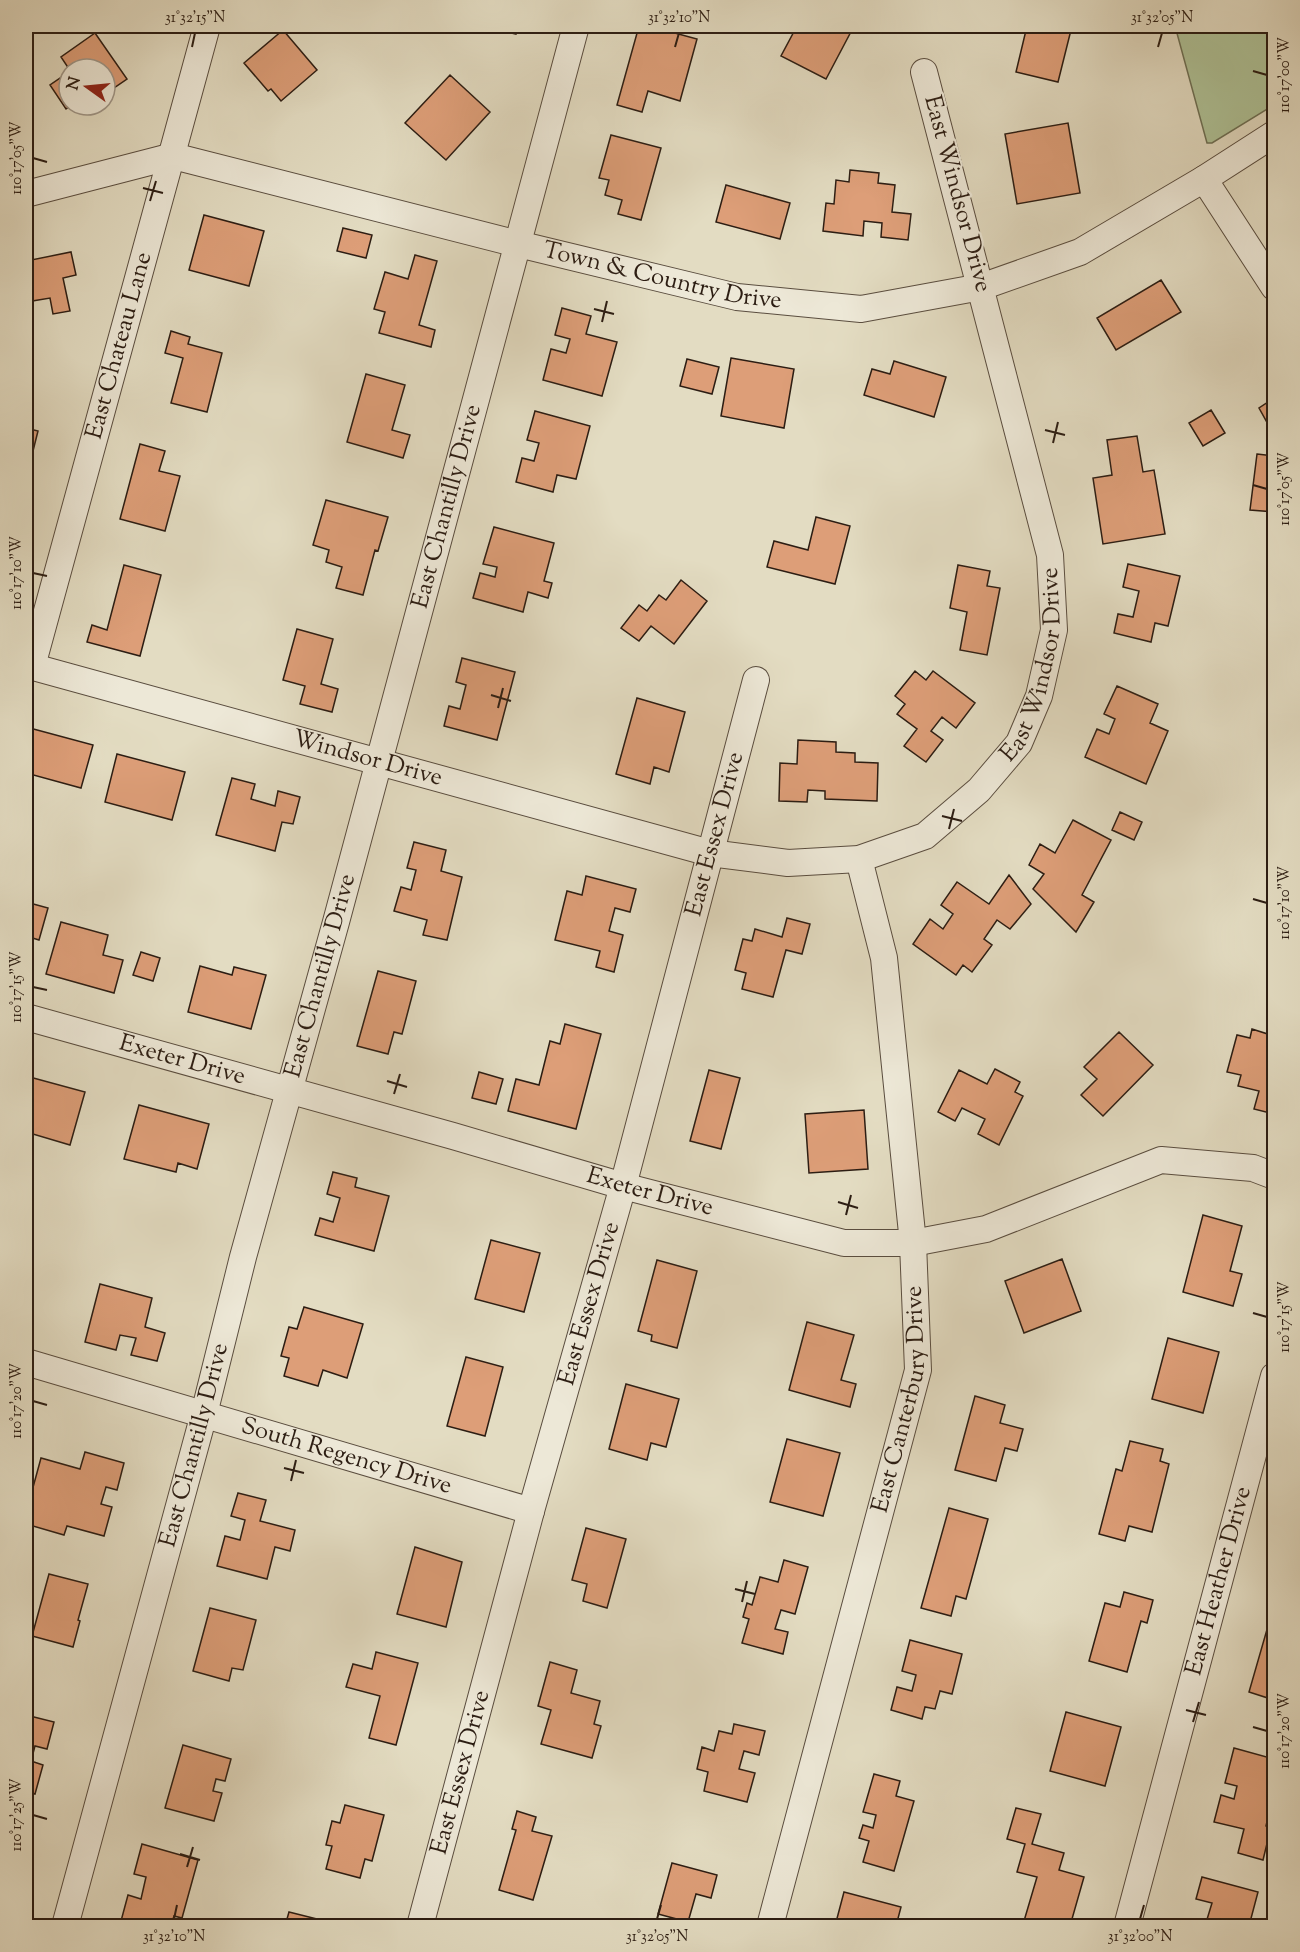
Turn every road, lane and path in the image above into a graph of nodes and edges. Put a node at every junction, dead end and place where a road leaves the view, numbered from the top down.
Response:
1 (207, 26) edge
2 (576, 26) edge
3 (924, 72) dead end
4 (1275, 134) edge
5 (172, 156) junction
6 (1204, 179) junction
7 (26, 194) edge
8 (518, 244) junction
9 (981, 287) junction
10 (1275, 287) edge
11 (29, 666) edge
12 (756, 680) dead end
13 (379, 761) junction
14 (710, 853) junction
15 (859, 859) junction
16 (26, 1017) edge
17 (289, 1090) junction
18 (1275, 1176) edge
19 (623, 1186) junction
20 (913, 1243) junction
21 (26, 1362) edge
22 (1275, 1376) edge
23 (204, 1414) junction
24 (531, 1511) junction
25 (65, 1926) edge
26 (420, 1926) edge
27 (770, 1926) edge
28 (1127, 1926) edge

1 - 5 street, East Chateau Lane
2 - 8 street, East Chantilly Drive
3 - 9 street, East Windsor Drive
4 - 6 street, Town & Country Drive
5 - 7 street, Town & Country Drive
5 - 8 street, Town & Country Drive
5 - 11 street, East Chateau Lane
6 - 9 street, Town & Country Drive
6 - 10 street
8 - 9 street, Town & Country Drive
8 - 13 street, East Chantilly Drive
9 - 15 street, East Windsor Drive
11 - 13 street, Windsor Drive
12 - 14 street, East Essex Drive
13 - 14 street, Windsor Drive
13 - 17 street, East Chantilly Drive
14 - 15 street, East Windsor Drive
14 - 19 street, East Essex Drive
15 - 20 street, East Canterbury Drive
16 - 17 street, Exeter Drive
17 - 19 street, Exeter Drive
17 - 23 street, East Chantilly Drive
18 - 20 street, Exeter Drive
19 - 20 street, Exeter Drive
19 - 24 street, East Essex Drive
20 - 27 street, East Canterbury Drive
21 - 23 street, South Regency Drive
22 - 28 street, East Heather Drive
23 - 24 street, South Regency Drive
23 - 25 street, East Chantilly Drive
24 - 26 street, East Essex Drive

